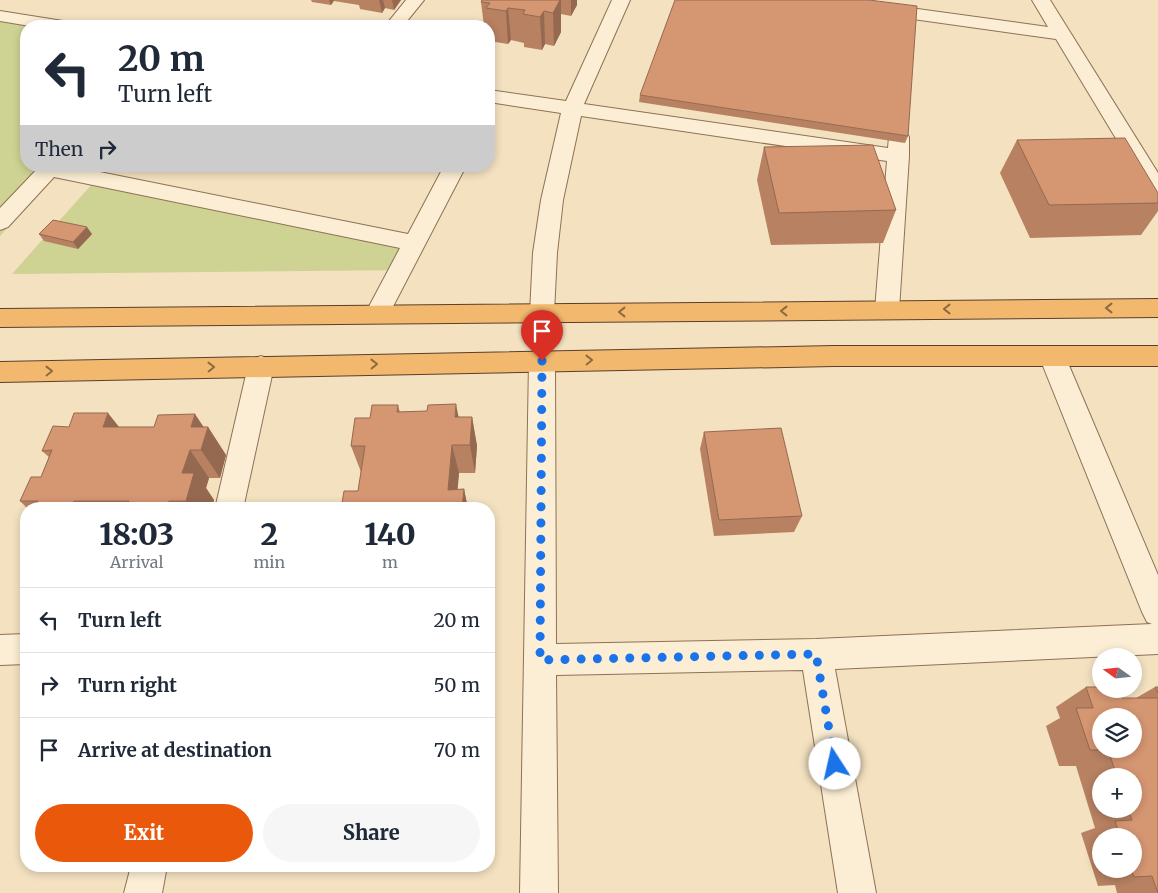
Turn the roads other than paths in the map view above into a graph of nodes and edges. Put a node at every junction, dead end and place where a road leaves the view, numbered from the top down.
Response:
1 (414, 0) edge
2 (621, 0) edge
3 (812, 0) edge
4 (1040, 0) edge
5 (0, 16) edge
6 (25, 20) edge
7 (399, 20) edge
8 (1062, 34) junction
9 (495, 100) edge
10 (572, 110) junction
11 (901, 118) edge
12 (898, 156) junction
13 (47, 172) edge
14 (70, 172) edge
15 (453, 172) edge
16 (1158, 190) edge
17 (0, 222) edge
18 (414, 243) junction
19 (1158, 308) edge
20 (888, 310) junction
21 (542, 313) junction
22 (377, 314) junction
23 (0, 318) edge
24 (1052, 356) junction
25 (1158, 356) edge
26 (542, 361) junction
27 (261, 366) junction
28 (0, 373) edge
29 (231, 502) edge
30 (1158, 612) edge
31 (1158, 640) edge
32 (0, 650) edge
33 (20, 650) edge
34 (816, 654) junction
35 (540, 660) junction
36 (148, 872) edge
37 (143, 893) edge
38 (539, 893) edge
39 (857, 893) edge

1 - 7 street
2 - 10 street
3 - 8 street
4 - 8 street
5 - 6 street
8 - 16 street
9 - 10 street
10 - 12 street
10 - 21 street
11 - 12 street
12 - 20 street
13 - 17 street
14 - 18 street
15 - 18 street
18 - 22 street
19 -> 20 highway
20 -> 21 highway
21 - 22 highway
22 - 23 highway
24 - 25 highway
26 -> 24 highway
24 - 30 street
27 -> 26 highway
26 - 35 street
28 -> 27 highway
27 - 29 street
31 - 34 street
32 - 33 street
34 - 35 street
34 - 39 street
35 - 38 street
36 - 37 street

